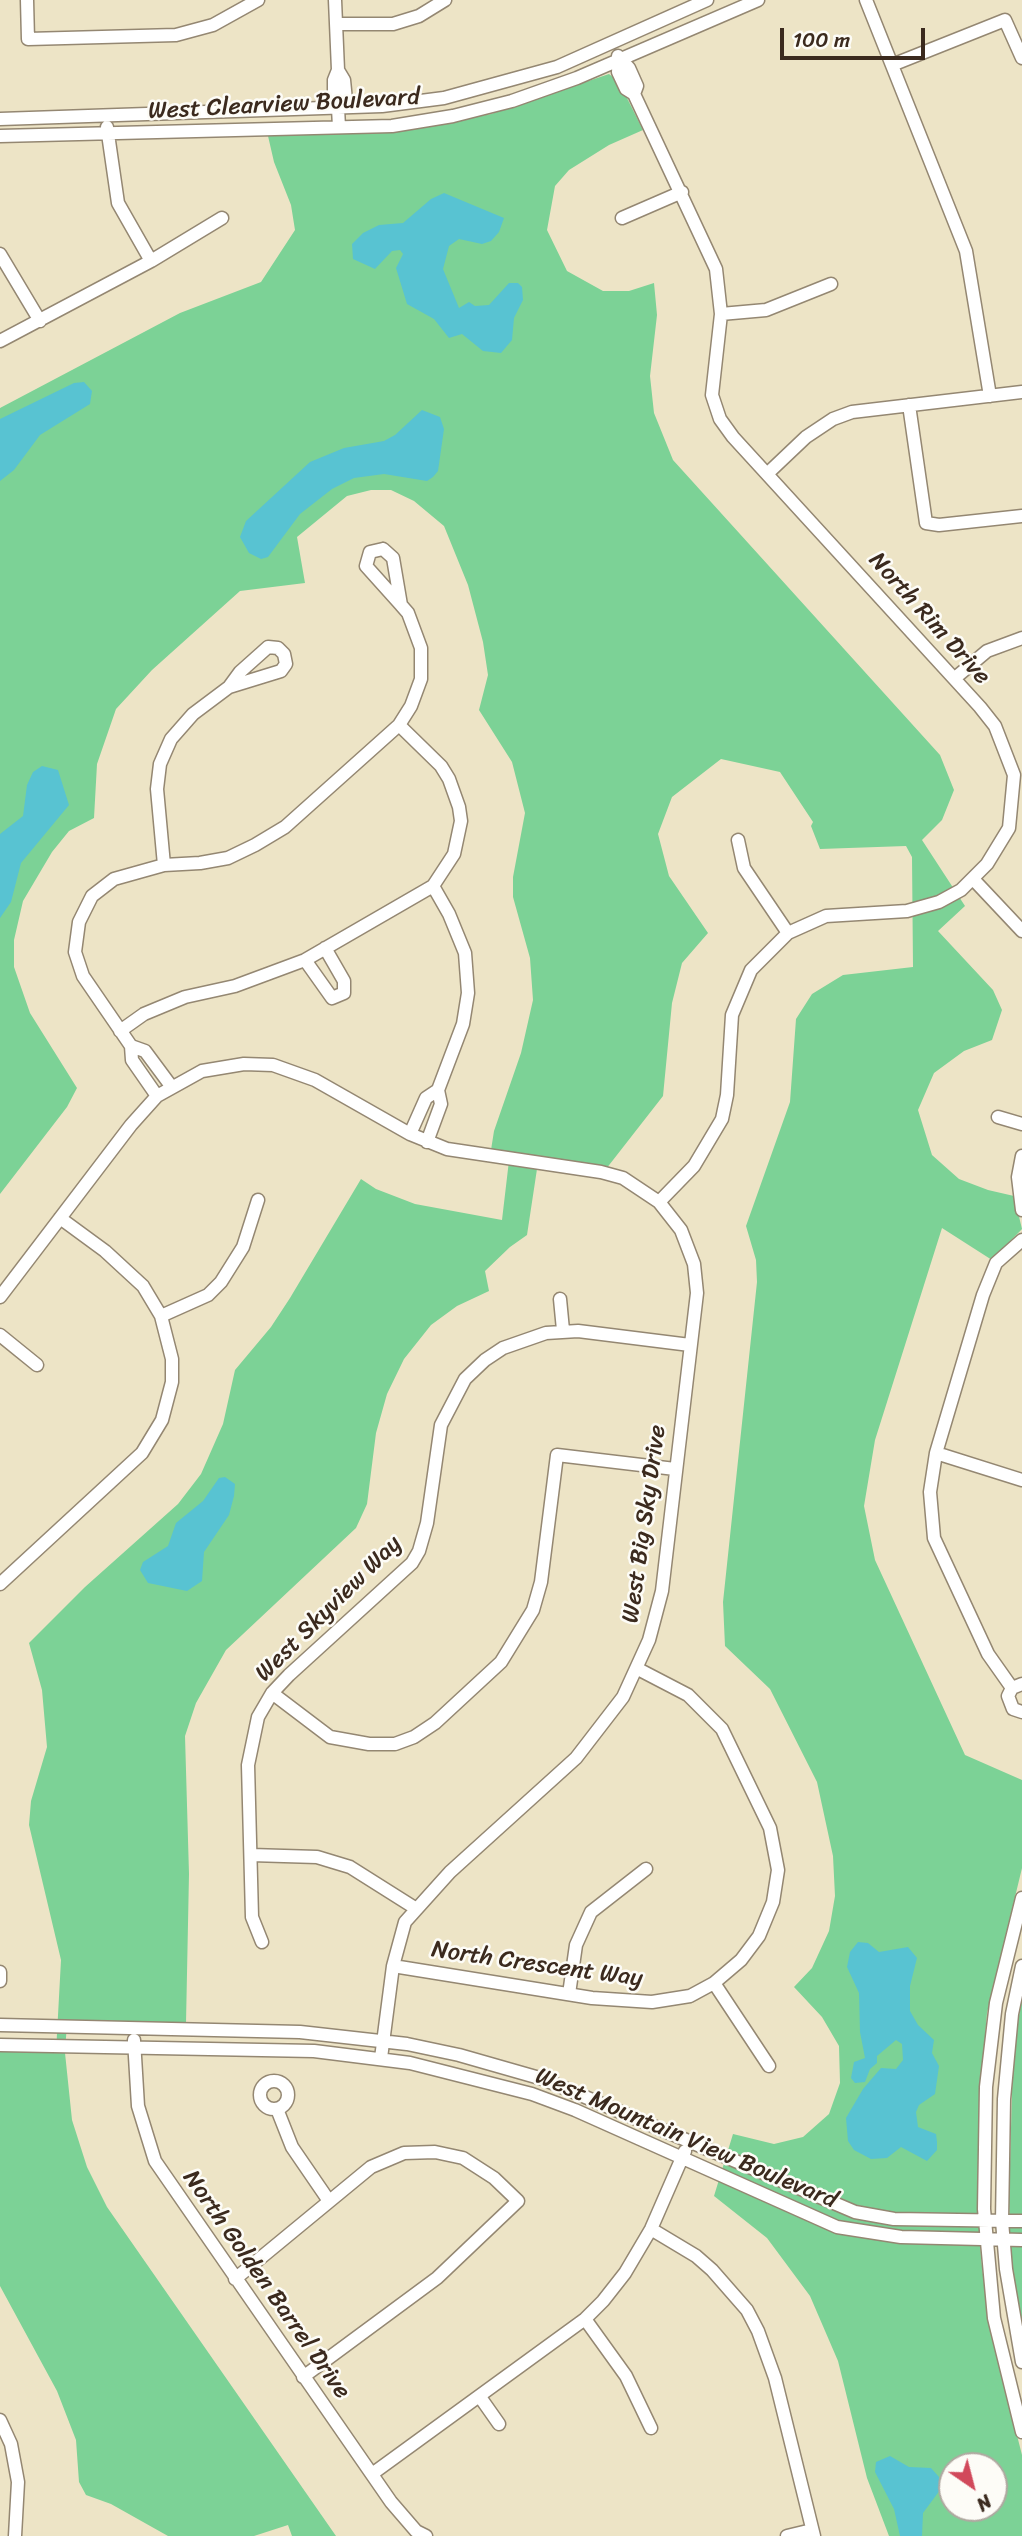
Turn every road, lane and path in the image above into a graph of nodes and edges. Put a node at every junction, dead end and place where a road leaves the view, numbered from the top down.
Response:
1 (27, 0) edge
2 (258, 0) edge
3 (335, 0) edge
4 (445, 0) edge
5 (708, 0) edge
6 (758, 0) edge
7 (866, 0) edge
8 (337, 24) junction
9 (612, 44) junction
10 (1022, 58) edge
11 (620, 60) junction
12 (892, 65) junction
13 (338, 108) junction
14 (107, 115) junction
15 (0, 119) edge
16 (339, 127) junction
17 (107, 134) junction
18 (0, 136) edge
19 (682, 192) junction
20 (222, 218) dead end
21 (622, 218) dead end
22 (0, 254) edge
23 (151, 261) junction
24 (831, 284) dead end
25 (721, 314) junction
26 (40, 321) junction
27 (0, 341) edge
28 (1022, 392) edge
29 (990, 396) junction
30 (909, 405) junction
31 (767, 474) junction
32 (1022, 516) edge
33 (401, 605) dead end
34 (1022, 638) edge
35 (956, 678) junction
36 (229, 687) dead end
37 (399, 725) junction
38 (1018, 775) edge
39 (738, 840) dead end
40 (164, 865) junction
41 (974, 880) junction
42 (433, 886) junction
43 (1022, 931) edge
44 (788, 933) junction
45 (325, 948) junction
46 (305, 960) junction
47 (120, 1031) junction
48 (131, 1046) junction
49 (171, 1086) junction
50 (438, 1090) junction
51 (157, 1096) junction
52 (998, 1117) dead end
53 (1022, 1124) edge
54 (410, 1134) junction
55 (427, 1142) junction
56 (1022, 1156) edge
57 (258, 1200) dead end
58 (659, 1202) junction
59 (1022, 1210) edge
60 (60, 1218) junction
61 (1022, 1240) edge
62 (0, 1297) edge
63 (560, 1299) dead end
64 (162, 1315) junction
65 (563, 1330) junction
66 (0, 1335) edge
67 (690, 1345) junction
68 (37, 1365) dead end
69 (936, 1453) junction
70 (675, 1469) junction
71 (1022, 1480) edge
72 (0, 1584) edge
73 (638, 1669) junction
74 (1017, 1686) edge
75 (272, 1693) junction
76 (1022, 1712) edge
77 (251, 1855) junction
78 (646, 1870) dead end
79 (1022, 1899) edge
80 (415, 1908) junction
81 (261, 1942) dead end
82 (393, 1966) junction
83 (1022, 1966) edge
84 (0, 1972) edge
85 (0, 1981) edge
86 (714, 1983) junction
87 (569, 1994) junction
88 (0, 2025) edge
89 (134, 2030) junction
90 (384, 2041) junction
91 (0, 2045) edge
92 (134, 2048) junction
93 (381, 2059) junction
94 (769, 2066) dead end
95 (277, 2109) dead end
96 (689, 2141) junction
97 (682, 2158) junction
98 (329, 2201) junction
99 (984, 2220) junction
100 (1002, 2221) junction
101 (1022, 2221) edge
102 (651, 2229) junction
103 (985, 2239) junction
104 (1022, 2239) edge
105 (1003, 2240) junction
106 (234, 2279) junction
107 (584, 2319) junction
108 (1022, 2362) edge
109 (303, 2377) junction
110 (480, 2397) junction
111 (0, 2420) edge
112 (499, 2424) dead end
113 (651, 2428) dead end
114 (1022, 2432) edge
115 (372, 2474) junction
116 (813, 2533) edge
117 (417, 2534) edge
118 (15, 2536) edge
119 (787, 2536) edge

1 - 2 street
3 - 8 street
4 - 8 street
5 - 9 street, West Clearview Boulevard
6 - 11 street, West Clearview Boulevard
7 - 12 street
8 - 13 street
9 - 11 street, North Rim Drive
9 - 13 street, West Clearview Boulevard
10 - 12 street
11 - 16 street, West Clearview Boulevard
11 - 19 street, North Rim Drive
12 - 29 street
13 - 14 street, West Clearview Boulevard
13 - 16 street
14 - 15 street, West Clearview Boulevard
14 - 17 street
16 - 17 street, West Clearview Boulevard
17 - 18 street, West Clearview Boulevard
17 - 23 street
19 - 21 street
19 - 25 street, North Rim Drive
20 - 23 street
22 - 26 street
23 - 26 street
24 - 25 street
25 - 31 street, North Rim Drive
26 - 27 street
28 - 29 street
29 - 30 street
30 - 31 street
30 - 32 street
31 - 35 street, North Rim Drive
33 - 37 street
34 - 35 street
35 - 38 street, North Rim Drive
36 - 40 street
37 - 40 street
37 - 42 street
38 - 41 street, North Rim Drive
39 - 44 street
40 - 47 street
41 - 43 street
41 - 44 street, North Rim Drive
42 - 45 street
42 - 50 street
44 - 58 street, North Rim Drive
45 - 46 street
45 - 46 street
46 - 47 street
47 - 48 street
48 - 49 street
48 - 51 street
49 - 51 street, West Big Sky Drive
49 - 54 street, West Big Sky Drive
50 - 54 street
50 - 55 street
51 - 60 street, West Big Sky Drive
52 - 53 street
54 - 55 street, West Big Sky Drive
55 - 58 street, West Big Sky Drive
56 - 59 street
57 - 64 street
58 - 67 street, West Big Sky Drive
60 - 62 street, West Big Sky Drive
60 - 64 street
61 - 69 street
63 - 65 street
64 - 72 street
65 - 67 street, West Skyview Way
65 - 75 street, West Skyview Way
66 - 68 street
67 - 70 street, West Big Sky Drive
69 - 71 street
69 - 74 street
70 - 73 street, West Big Sky Drive
70 - 75 street
73 - 80 street, West Big Sky Drive
73 - 86 street, North Crescent Way
74 - 76 street
75 - 77 street, West Skyview Way
77 - 80 street
77 - 81 street, West Skyview Way
78 - 87 street
79 - 99 street
80 - 82 street, West Big Sky Drive
82 - 87 street, North Crescent Way
82 - 90 street, West Big Sky Drive
83 - 100 street
84 - 85 street
86 - 87 street, North Crescent Way
86 - 94 street
88 - 89 street, West Mountain View Boulevard
89 - 90 street, West Mountain View Boulevard
89 - 92 street, North Golden Barrel Drive
90 - 93 street, West Big Sky Drive
90 - 96 street, West Mountain View Boulevard
91 - 92 street, West Mountain View Boulevard
92 - 93 street, West Mountain View Boulevard
92 - 106 street, North Golden Barrel Drive
93 - 97 street, West Mountain View Boulevard
95 - 98 street
96 - 97 street
96 - 99 street, West Mountain View Boulevard
97 - 102 street
97 - 103 street, West Mountain View Boulevard
98 - 106 street
98 - 109 street
99 - 100 street, West Mountain View Boulevard
99 - 103 street
100 - 101 street, West Mountain View Boulevard
100 - 105 street
102 - 107 street
102 - 116 street
103 - 105 street, West Mountain View Boulevard
103 - 114 street
104 - 105 street, West Mountain View Boulevard
105 - 108 street
106 - 109 street, North Golden Barrel Drive
107 - 110 street
107 - 113 street
109 - 115 street, North Golden Barrel Drive
110 - 112 street
110 - 115 street
111 - 118 street
115 - 117 street, North Golden Barrel Drive
116 - 119 street

